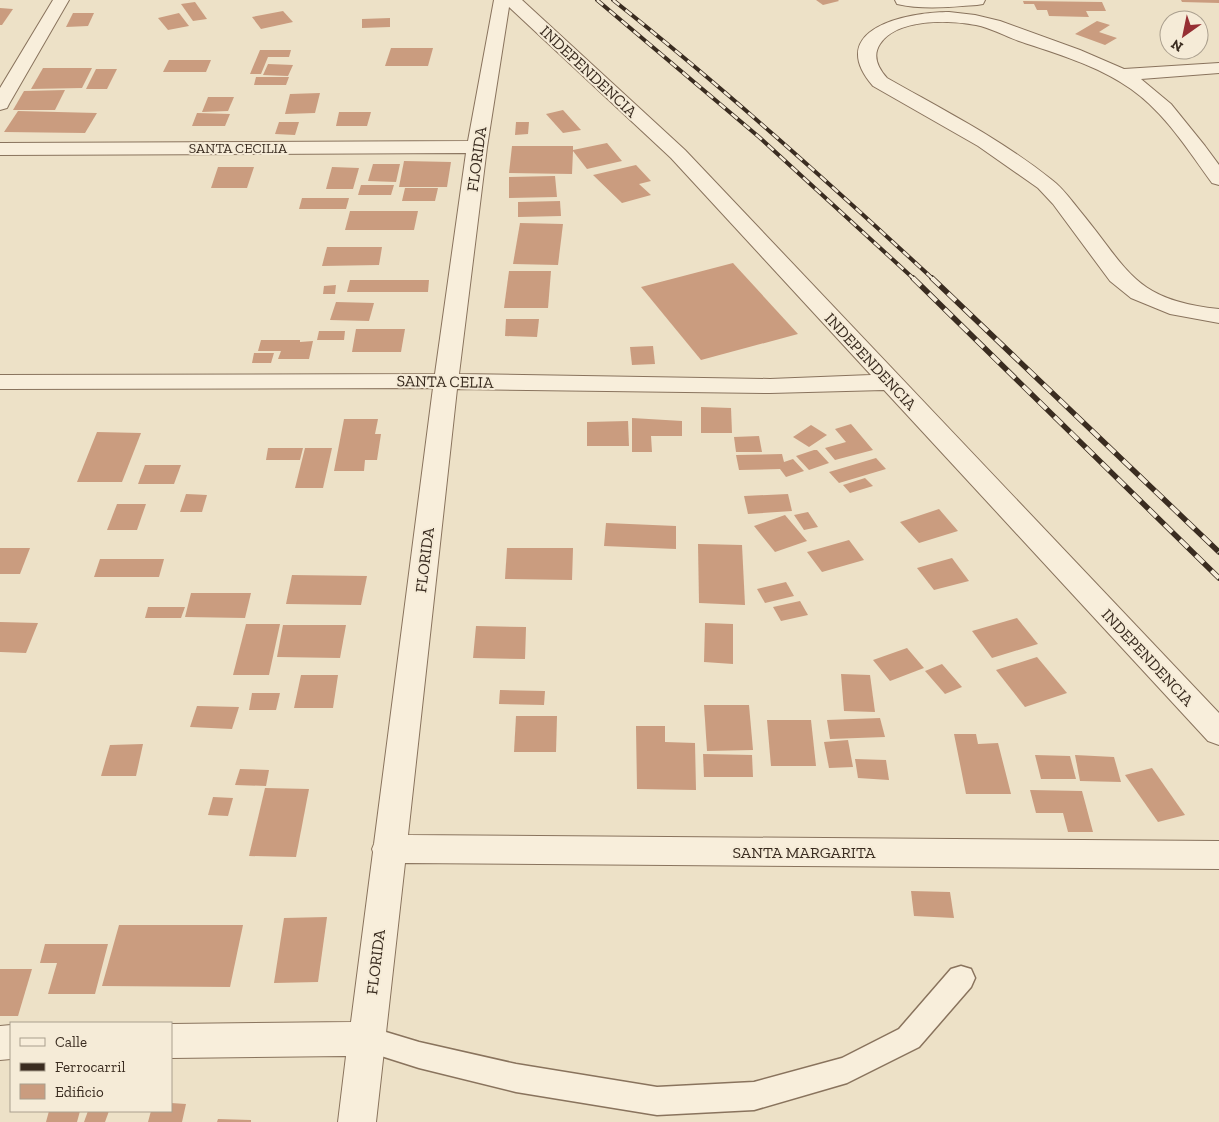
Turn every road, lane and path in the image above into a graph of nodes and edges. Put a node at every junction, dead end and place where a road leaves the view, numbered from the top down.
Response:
1 (61, 0) edge
2 (502, 0) edge
3 (512, 0) edge
4 (903, 0) edge
5 (977, 0) edge
6 (976, 20) junction
7 (1219, 68) edge
8 (1123, 75) junction
9 (0, 104) edge
10 (476, 148) junction
11 (0, 149) edge
12 (1219, 179) edge
13 (1219, 316) edge
14 (446, 381) junction
15 (0, 382) edge
16 (890, 382) junction
17 (1219, 733) edge
18 (388, 848) junction
19 (1219, 855) edge
20 (961, 978) dead end
21 (366, 1039) junction
22 (172, 1041) edge
23 (357, 1122) edge

1 - 9 street
2 - 10 street, FLORIDA
3 - 16 street, INDEPENDENCIA
4 - 5 street
5 - 6 street
6 - 8 street
6 - 13 street
7 - 8 street
8 - 12 street
10 - 11 street, SANTA CECILIA
10 - 14 street, FLORIDA
14 - 15 street, SANTA CELIA
14 - 16 street, SANTA CELIA
14 - 18 street, FLORIDA
16 - 17 street, INDEPENDENCIA
18 - 19 street, SANTA MARGARITA
18 - 21 street, FLORIDA
20 - 21 lane
21 - 22 street
21 - 23 street, FLORIDA

